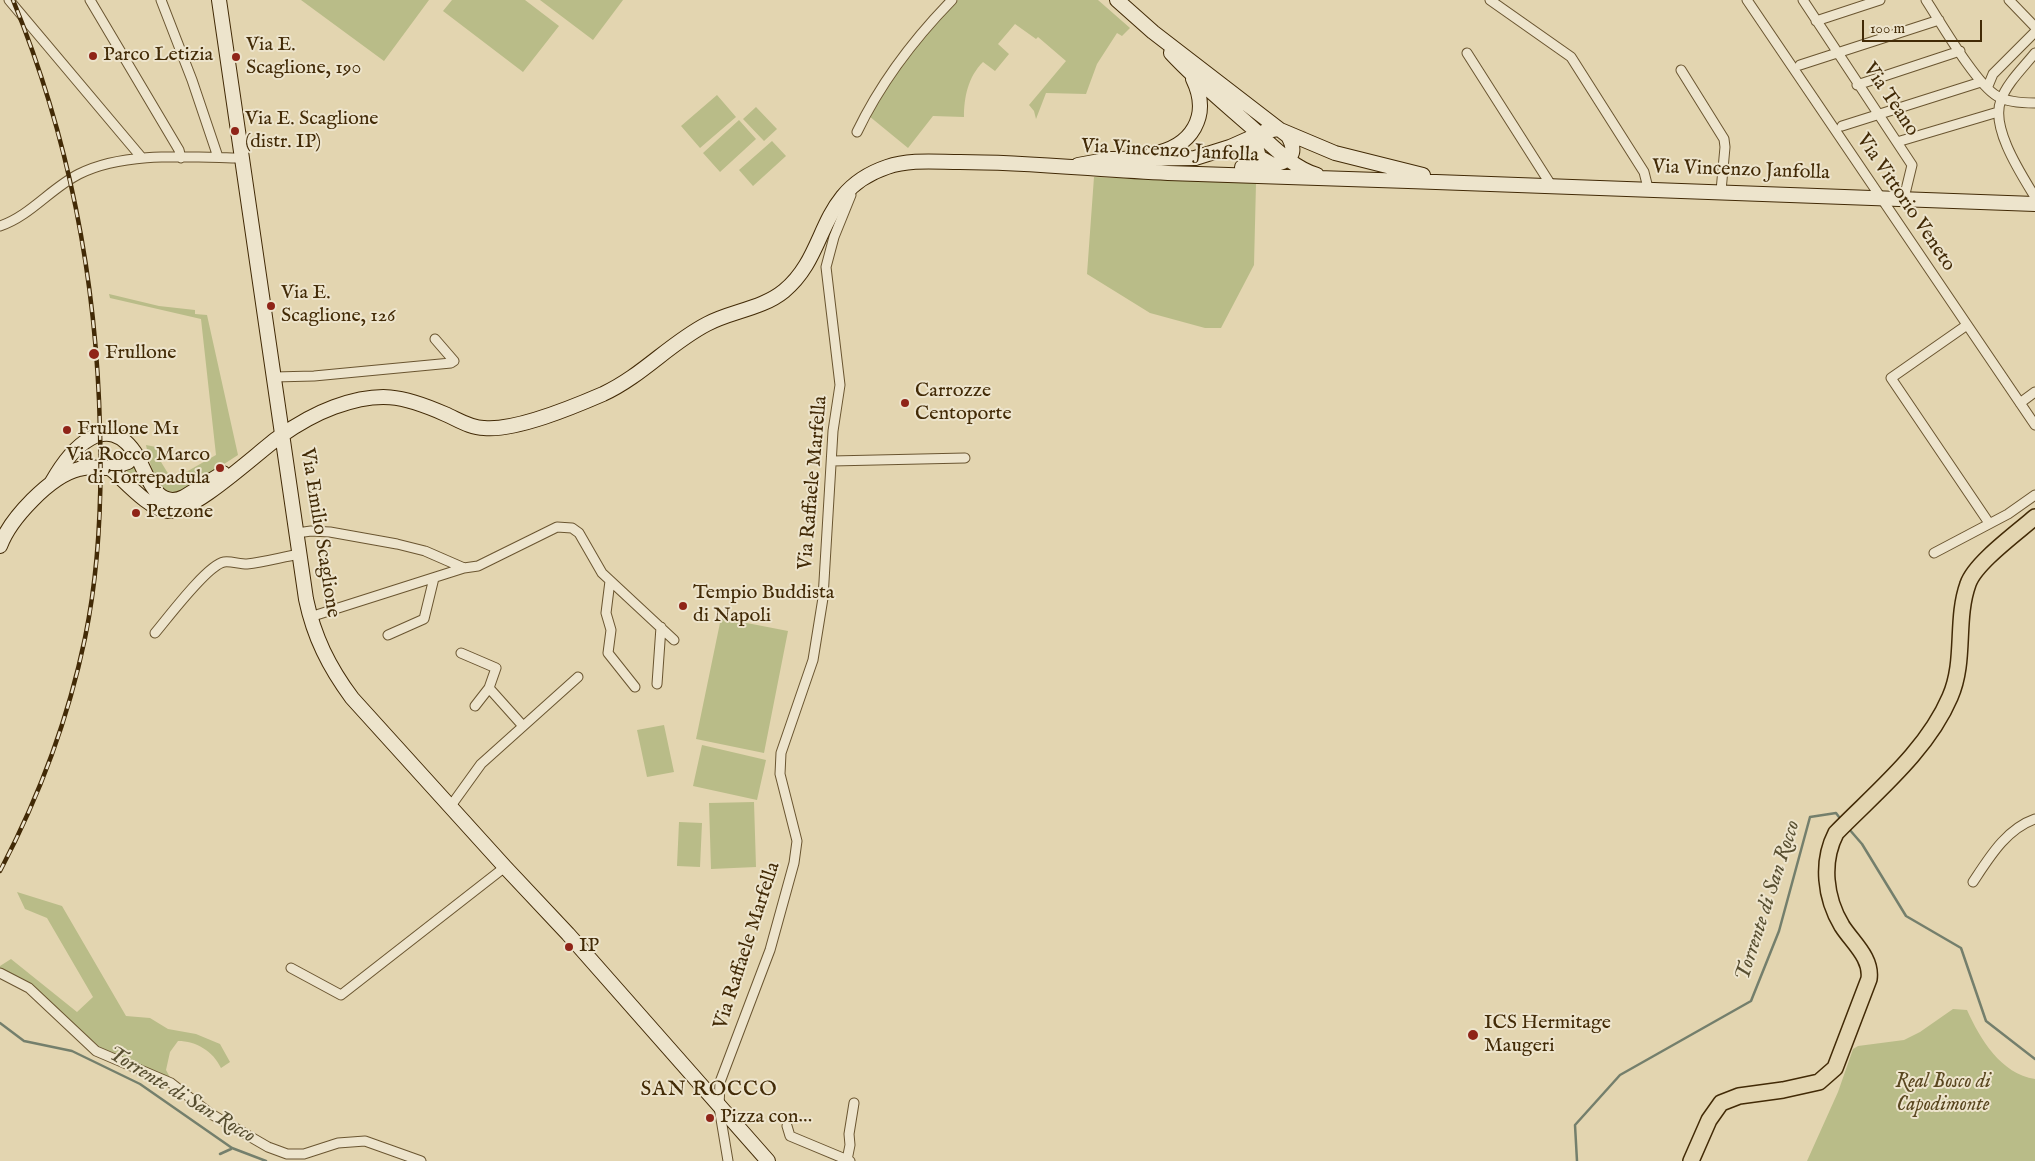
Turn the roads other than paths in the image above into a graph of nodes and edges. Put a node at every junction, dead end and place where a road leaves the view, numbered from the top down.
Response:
1 (9, 0) edge
2 (90, 0) edge
3 (161, 0) edge
4 (219, 0) edge
5 (952, 0) edge
6 (1117, 0) edge
7 (1490, 0) edge
8 (1747, 0) edge
9 (1803, 0) edge
10 (1880, 0) edge
11 (1926, 0) edge
12 (2009, 0) edge
13 (1939, 20) junction
14 (1816, 21) junction
15 (2035, 27) edge
16 (1153, 32) junction
17 (2035, 32) edge
18 (1837, 51) junction
19 (1960, 51) junction
20 (1467, 53) dead end
21 (2035, 53) edge
22 (1800, 65) dead end
23 (1681, 70) dead end
24 (1190, 74) junction
25 (1857, 84) junction
26 (1985, 84) junction
27 (1230, 91) junction
28 (2000, 104) junction
29 (2035, 104) edge
30 (1878, 115) junction
31 (1842, 126) dead end
32 (1284, 131) junction
33 (858, 132) dead end
34 (1260, 134) junction
35 (1897, 142) junction
36 (218, 157) junction
37 (142, 158) junction
38 (181, 158) junction
39 (241, 158) junction
40 (1125, 159) junction
41 (1288, 159) junction
42 (1273, 166) junction
43 (1384, 166) junction
44 (1070, 168) junction
45 (1161, 172) junction
46 (1308, 172) junction
47 (1328, 178) junction
48 (860, 180) junction
49 (1445, 181) junction
50 (1551, 185) junction
51 (1648, 188) junction
52 (1721, 191) junction
53 (2035, 197) edge
54 (1880, 198) junction
55 (1904, 198) junction
56 (2035, 204) edge
57 (0, 226) edge
58 (1967, 325) junction
59 (435, 340) dead end
60 (274, 377) junction
61 (2035, 392) edge
62 (2020, 403) junction
63 (2035, 425) edge
64 (282, 435) junction
65 (135, 453) junction
66 (965, 458) dead end
67 (832, 461) junction
68 (110, 468) junction
69 (236, 469) junction
70 (51, 485) junction
71 (2035, 495) edge
72 (2035, 517) edge
73 (1989, 523) junction
74 (297, 533) junction
75 (0, 546) edge
76 (1934, 553) dead end
77 (300, 554) junction
78 (464, 568) junction
79 (434, 578) junction
80 (610, 581) junction
81 (310, 617) junction
82 (661, 627) junction
83 (155, 633) dead end
84 (388, 635) dead end
85 (674, 640) dead end
86 (461, 653) dead end
87 (578, 677) dead end
88 (657, 684) dead end
89 (635, 687) dead end
90 (488, 688) junction
91 (475, 706) dead end
92 (523, 726) junction
93 (450, 807) junction
94 (2035, 819) edge
95 (504, 867) junction
96 (1973, 882) dead end
97 (291, 968) dead end
98 (0, 972) edge
99 (854, 1103) dead end
100 (719, 1107) junction
101 (787, 1126) dead end
102 (848, 1160) edge
103 (421, 1161) edge
104 (728, 1161) edge
105 (768, 1161) edge
106 (1691, 1161) edge

1 - 37 street
2 - 38 street
3 - 36 street
4 - 39 main road, Via Emilio Scaglione
5 - 33 street
6 - 16 main road
7 - 51 street
8 - 54 street, Via Vittorio Veneto
9 - 14 street, Via Teano
10 - 14 street
11 - 13 street
12 - 15 street
13 - 18 street
13 - 19 street
14 - 18 street, Via Teano
16 - 24 main road
16 - 27 main road
17 - 26 street
18 - 22 street
18 - 25 street, Via Teano
19 - 25 street
19 - 26 street
20 - 50 street
21 - 28 street
23 - 52 street
24 - 34 main road
24 - 40 main road
25 - 30 street, Via Teano
26 - 28 street
26 - 30 street
27 - 32 main road
27 - 43 main road
28 - 29 street
28 - 35 street
28 - 53 street
30 - 31 street
30 - 35 street, Via Teano
32 - 34 main road, Via Vincenzo Janfolla
32 - 41 main road
32 - 43 main road, Via Vincenzo Janfolla
34 - 40 main road, Via Vincenzo Janfolla
34 - 41 main road
34 - 42 main road
35 - 55 street, Via Teano
36 - 38 street
36 - 39 street
37 - 38 street
37 - 57 street
39 - 60 main road, Via Emilio Scaglione
40 - 44 main road, Via Vincenzo Janfolla
41 - 42 main road
41 - 46 main road
42 - 45 main road
42 - 46 main road
43 - 49 main road, Via Vincenzo Janfolla
44 - 45 main road, Via Vincenzo Janfolla
44 - 48 main road
45 - 47 main road, Via Vincenzo Janfolla
46 - 47 main road
47 - 49 main road, Via Vincenzo Janfolla
48 - 64 main road
48 - 67 street, Via Raffaele Marfella
49 - 50 main road, Via Vincenzo Janfolla
50 - 51 main road, Via Vincenzo Janfolla
51 - 52 main road, Via Vincenzo Janfolla
52 - 54 main road, Via Vincenzo Janfolla
54 - 55 main road, Via Vincenzo Janfolla
54 - 58 street, Via Vittorio Veneto
55 - 56 main road, Via Vincenzo Janfolla
58 - 62 street, Via Vittorio Veneto
58 - 73 street
59 - 60 street
60 - 64 main road, Via Emilio Scaglione
61 - 62 street
62 - 63 street, Via Vittorio Veneto
64 - 69 main road
64 - 74 main road, Via Emilio Scaglione
65 - 68 main road
65 - 69 main road
65 - 70 main road
66 - 67 street
67 - 100 street, Via Raffaele Marfella
68 - 69 main road
68 - 70 main road
70 - 75 main road
71 - 73 street
72 - 106 main road
73 - 76 street
74 - 77 main road, Via Emilio Scaglione
74 - 78 street
77 - 81 main road, Via Emilio Scaglione
77 - 83 street
78 - 79 street
78 - 80 street
79 - 81 street
79 - 84 street
80 - 82 street
80 - 89 street
81 - 93 main road, Via Emilio Scaglione
82 - 85 street
82 - 88 street
86 - 90 street
87 - 92 street
90 - 91 street
90 - 92 street
92 - 93 street
93 - 95 main road, Via Emilio Scaglione
94 - 96 street
95 - 97 street
95 - 100 main road, Via Emilio Scaglione
98 - 103 street
99 - 102 street
100 - 104 street, Via Raffaele Marfella
100 - 105 main road, Via Emilio Scaglione
101 - 102 street

